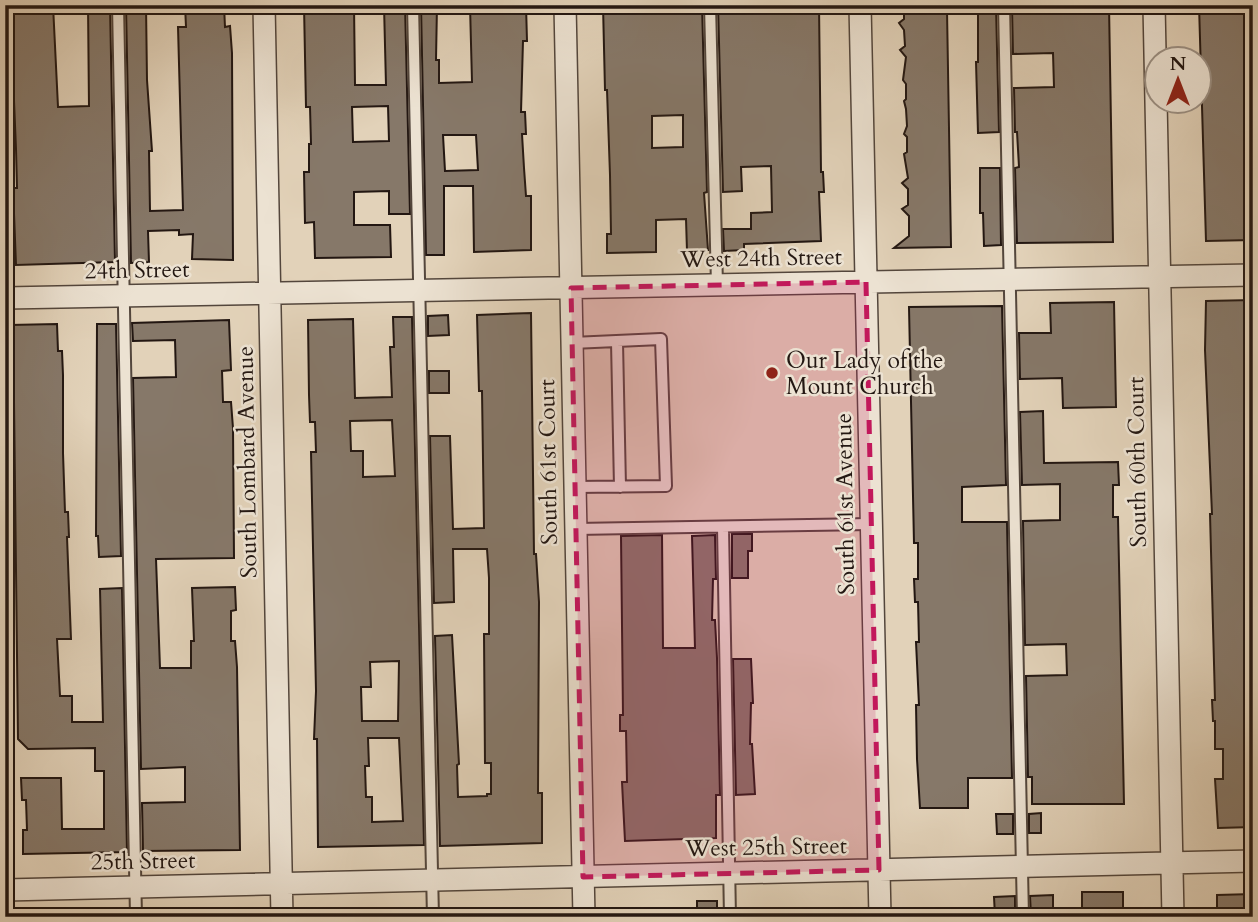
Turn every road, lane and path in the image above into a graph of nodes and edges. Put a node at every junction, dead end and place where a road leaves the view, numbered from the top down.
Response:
1 (118, 5) edge
2 (264, 5) edge
3 (413, 5) edge
4 (565, 5) edge
5 (710, 5) edge
6 (860, 5) edge
7 (1004, 5) edge
8 (1154, 5) edge
9 (1253, 275) edge
10 (1160, 276) junction
11 (1010, 279) junction
12 (866, 282) junction
13 (718, 285) junction
14 (571, 288) junction
15 (419, 291) junction
16 (270, 294) junction
17 (124, 296) junction
18 (5, 298) edge
19 (617, 342) junction
20 (572, 343) junction
21 (620, 486) junction
22 (575, 487) junction
23 (871, 524) junction
24 (723, 527) junction
25 (576, 530) junction
26 (1253, 861) edge
27 (1172, 863) junction
28 (1022, 867) junction
29 (879, 870) junction
30 (729, 874) junction
31 (583, 877) junction
32 (432, 881) junction
33 (281, 884) junction
34 (136, 887) junction
35 (5, 890) edge
36 (136, 917) edge
37 (282, 917) edge
38 (433, 917) edge
39 (584, 917) edge
40 (730, 917) edge
41 (880, 917) edge
42 (1023, 917) edge
43 (1173, 917) edge

1 - 17 lane
2 - 16 street, South Lombard Avenue
3 - 15 lane
4 - 14 street, South 61st Court
5 - 13 lane
6 - 12 street, South 61st Avenue
7 - 11 lane
8 - 10 street, South 60th Court
9 - 10 street, West 24th Street
10 - 11 street, West 24th Street
10 - 27 street, South 60th Court
11 - 12 street, West 24th Street
11 - 28 lane
12 - 13 street, West 24th Street
12 - 23 street, South 61st Avenue
13 - 14 street, West 24th Street
14 - 15 street, West 24th Street
14 - 20 street, South 61st Court
15 - 16 street, West 24th Street
15 - 32 lane
16 - 17 street, 24th Street
16 - 33 street, South Lombard Avenue
17 - 18 street, 24th Street
17 - 34 lane
19 - 20 lane
19 - 21 lane
19 - 21 lane
20 - 22 street, South 61st Court
21 - 22 lane
22 - 25 street, South 61st Court
23 - 24 lane
23 - 29 street, South 61st Avenue
24 - 25 lane
24 - 30 lane
25 - 31 street, South 61st Court
26 - 27 street, West 25th Street
27 - 28 street, West 25th Street
27 - 43 street, South 60th Court
28 - 29 street, West 25th Street
28 - 42 lane
29 - 30 street, West 25th Street
29 - 41 street, South 61st Avenue
30 - 31 street, West 25th Street
30 - 40 lane
31 - 32 street, West 25th Street
31 - 39 street, South 61st Court
32 - 33 street, West 25th Street
32 - 38 lane
33 - 34 street, 25th Street
33 - 37 street, South Lombard Avenue
34 - 35 street, 25th Street
34 - 36 lane

